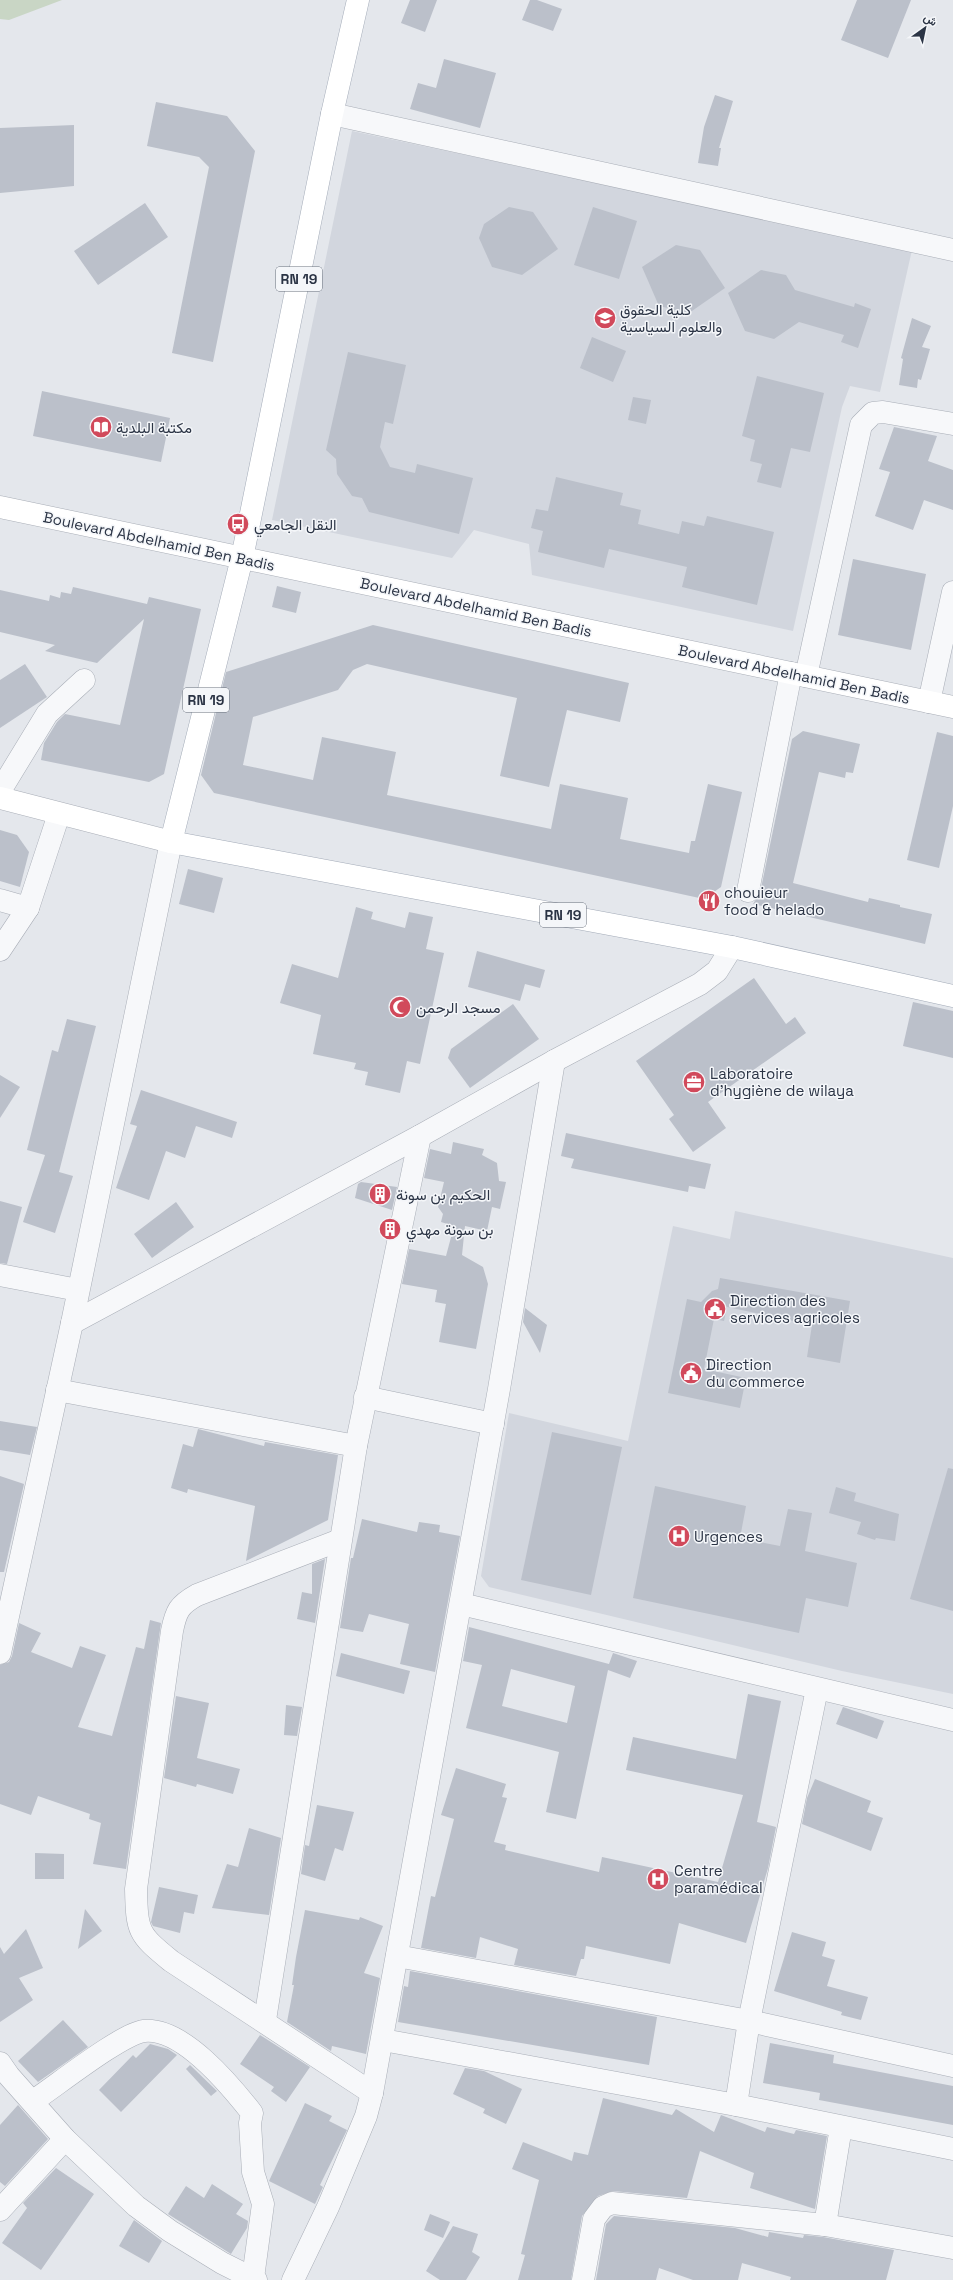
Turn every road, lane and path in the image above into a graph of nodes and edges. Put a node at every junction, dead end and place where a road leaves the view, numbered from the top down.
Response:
1 (358, 0) edge
2 (332, 114) junction
3 (953, 250) edge
4 (953, 424) edge
5 (0, 507) edge
6 (242, 558) junction
7 (953, 592) edge
8 (798, 675) junction
9 (84, 680) dead end
10 (929, 702) junction
11 (953, 707) edge
12 (0, 791) edge
13 (0, 798) edge
14 (59, 814) junction
15 (171, 842) junction
16 (748, 892) dead end
17 (0, 900) edge
18 (28, 908) junction
19 (732, 948) junction
20 (0, 950) edge
21 (953, 996) edge
22 (554, 1060) junction
23 (420, 1136) junction
24 (1, 1280) edge
25 (78, 1290) junction
26 (72, 1323) junction
27 (57, 1390) junction
28 (365, 1397) junction
29 (493, 1424) junction
30 (356, 1446) junction
31 (340, 1540) junction
32 (461, 1604) junction
33 (0, 1654) edge
34 (817, 1689) junction
35 (953, 1720) edge
36 (397, 1956) junction
37 (265, 2020) junction
38 (749, 2022) junction
39 (383, 2040) junction
40 (0, 2063) edge
41 (953, 2066) edge
42 (372, 2093) junction
43 (33, 2101) junction
44 (736, 2105) junction
45 (841, 2127) junction
46 (65, 2139) junction
47 (953, 2149) edge
48 (0, 2210) edge
49 (825, 2225) junction
50 (953, 2248) edge
51 (255, 2279) edge
52 (293, 2280) edge
53 (583, 2280) edge

1 - 2 main road, RN 19
2 - 3 street
2 - 6 main road, RN 19
4 - 8 street
5 - 6 main road, Boulevard Abdelhamid Ben Badis
6 - 8 main road, Boulevard Abdelhamid Ben Badis
6 - 15 main road, RN 19
7 - 10 street
8 - 10 main road, Boulevard Abdelhamid Ben Badis
8 - 16 street
9 - 12 street
10 - 11 main road, Boulevard Abdelhamid Ben Badis
13 - 14 main road
14 - 15 main road
14 - 18 street
15 - 19 main road, RN 19
15 - 25 street
17 - 18 street
18 - 20 street
19 - 21 main road, RN 19
19 - 22 street
22 - 23 street
22 - 29 street
23 - 26 street
23 - 28 street
24 - 25 street
25 - 26 street
26 - 27 street
27 - 30 street
27 - 33 street
28 - 29 street
28 - 30 street
29 - 32 street
30 - 31 street
31 - 37 street
31 - 37 street
32 - 34 street
32 - 36 street
34 - 35 street
34 - 38 street
36 - 38 street
36 - 39 street
37 - 42 street
38 - 41 street
38 - 44 street
39 - 42 street
39 - 44 street
40 - 43 street
42 - 52 street
43 - 46 street
43 - 51 street
44 - 45 street
45 - 47 street
45 - 49 street
46 - 48 street
46 - 51 street
49 - 50 street
49 - 53 street

